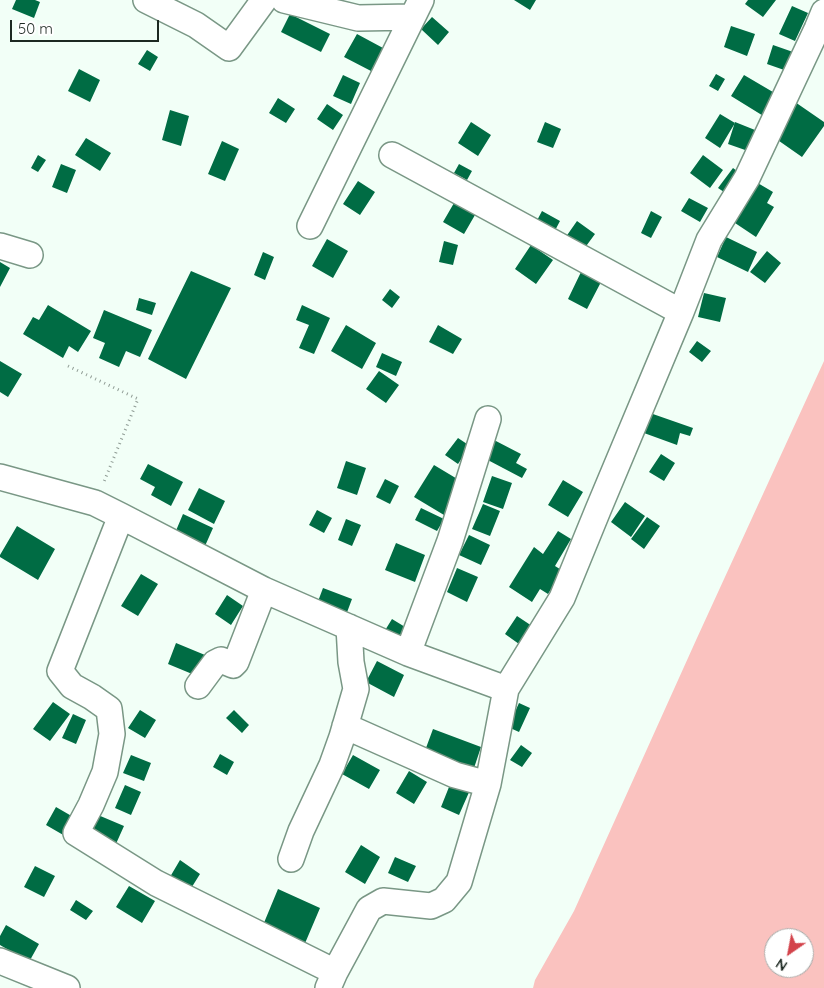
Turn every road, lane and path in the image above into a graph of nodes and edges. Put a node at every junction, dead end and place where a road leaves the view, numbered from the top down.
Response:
1 (146, 0) edge
2 (264, 0) edge
3 (284, 0) edge
4 (417, 9) edge
5 (824, 12) edge
6 (392, 155) dead end
7 (310, 226) dead end
8 (0, 246) edge
9 (30, 255) dead end
10 (681, 312) junction
11 (68, 366) dead end
12 (488, 419) dead end
13 (0, 477) edge
14 (95, 504) junction
15 (121, 516) junction
16 (264, 590) junction
17 (349, 627) junction
18 (408, 653) junction
19 (198, 686) dead end
20 (506, 689) junction
21 (345, 726) junction
22 (488, 784) junction
23 (291, 859) dead end
24 (0, 961) edge
25 (332, 980) edge
26 (67, 988) edge

1 - 2 street
3 - 4 street
4 - 7 street
5 - 10 street
6 - 10 street
8 - 9 street
10 - 20 street
11 - 14 path
12 - 18 street
13 - 14 street
14 - 15 street
15 - 16 street
15 - 25 street
16 - 17 street
16 - 19 street
17 - 18 street
17 - 21 street
18 - 20 street
20 - 22 street
21 - 22 street
21 - 23 street
22 - 25 street
24 - 26 street

